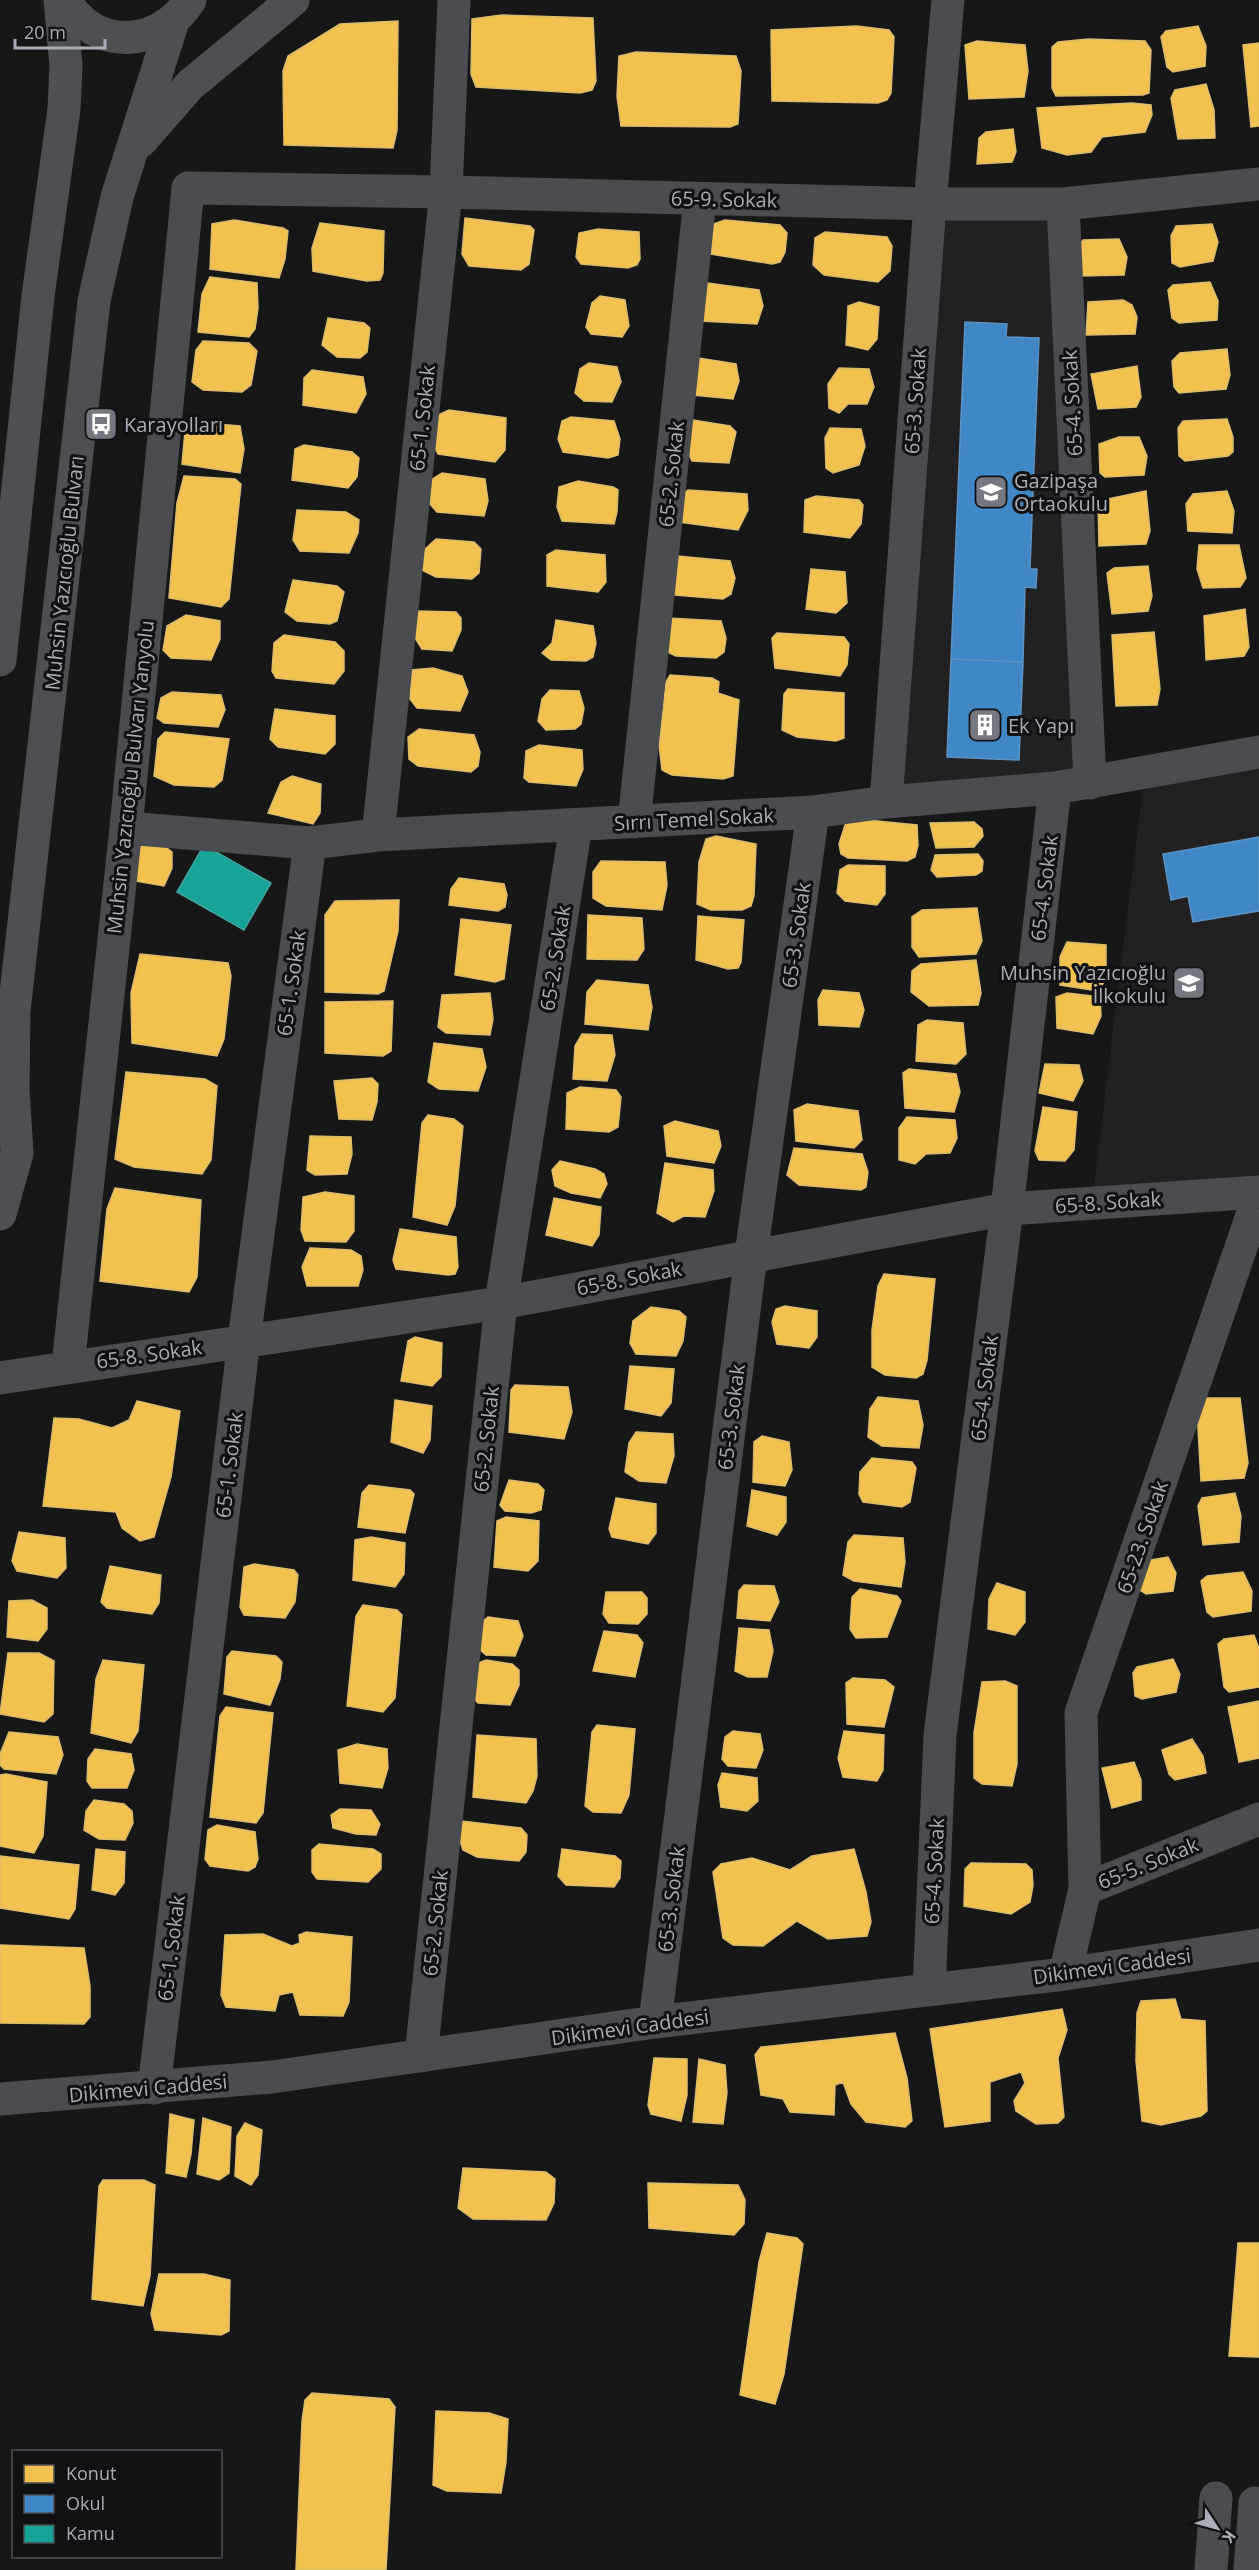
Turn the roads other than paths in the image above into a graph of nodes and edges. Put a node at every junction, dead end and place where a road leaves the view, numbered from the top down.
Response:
1 (60, 0) edge
2 (65, 0) edge
3 (293, 0) edge
4 (454, 0) edge
5 (948, 0) edge
6 (182, 11) edge
7 (129, 157) junction
8 (1259, 184) edge
9 (188, 188) joint
10 (446, 192) junction
11 (700, 199) junction
12 (930, 204) junction
13 (1063, 204) junction
14 (0, 660) edge
15 (1259, 752) edge
16 (1090, 783) junction
17 (1055, 788) junction
18 (886, 802) junction
19 (813, 812) junction
20 (634, 822) junction
21 (576, 825) junction
22 (126, 828) junction
23 (378, 836) junction
24 (310, 843) junction
25 (0, 1098) edge
26 (18, 1135) junction
27 (7, 1181) edge
28 (1259, 1193) edge
29 (1007, 1209) junction
30 (0, 1214) edge
31 (751, 1255) junction
32 (501, 1302) junction
33 (244, 1340) junction
34 (68, 1366) junction
35 (0, 1377) edge
36 (1259, 1819) edge
37 (1085, 1888) junction
38 (1259, 1945) edge
39 (1065, 1974) junction
40 (929, 1990) junction
41 (656, 2022) junction
42 (421, 2056) junction
43 (154, 2088) junction
44 (0, 2099) edge
45 (1216, 2498) dead end
46 (1255, 2503) dead end
47 (1211, 2570) edge
48 (1250, 2570) edge

1 - 14 main road
2 - 6 main road, Muhsin Yazıcıoğlu Bulvarı
3 - 7 main road
4 - 10 street, 65-1. Sokak
5 - 12 street, 65-3. Sokak
6 - 7 main road, Muhsin Yazıcıoğlu Bulvarı
7 - 26 main road, Muhsin Yazıcıoğlu Bulvarı
8 - 13 street, 65-9. Sokak
9 - 10 street, 65-9. Sokak
9 - 22 street, Muhsin Yazıcıoğlu Bulvarı Yanyolu
10 - 11 street, 65-9. Sokak
10 - 23 street, 65-1. Sokak
11 - 12 street, 65-9. Sokak
11 - 20 street, 65-2. Sokak
12 - 13 street, 65-9. Sokak
12 - 18 street, 65-3. Sokak
13 - 16 street, 65-4. Sokak
15 - 16 street, Sırrı Temel Sokak
16 - 17 street, Sırrı Temel Sokak
17 - 18 street, Sırrı Temel Sokak
17 - 29 street, 65-4. Sokak
18 - 19 street, Sırrı Temel Sokak
19 - 20 street, Sırrı Temel Sokak
19 - 31 street, 65-3. Sokak
20 - 21 street, Sırrı Temel Sokak
21 - 23 street, Sırrı Temel Sokak
21 - 32 street, 65-2. Sokak
22 - 24 street, Sırrı Temel Sokak
22 - 34 street, Muhsin Yazıcıoğlu Bulvarı Yanyolu
23 - 24 street, Sırrı Temel Sokak
24 - 33 street, 65-1. Sokak
25 - 26 main road
26 - 27 main road, Muhsin Yazıcıoğlu Bulvarı
27 - 30 main road, Muhsin Yazıcıoğlu Bulvarı
28 - 29 street, 65-8. Sokak
28 - 37 street, 65-23. Sokak
29 - 31 street, 65-8. Sokak
29 - 40 street, 65-4. Sokak
31 - 32 street, 65-8. Sokak
31 - 41 street, 65-3. Sokak
32 - 33 street, 65-8. Sokak
32 - 42 street, 65-2. Sokak
33 - 34 street, 65-8. Sokak
33 - 43 street, 65-1. Sokak
34 - 35 street, 65-8. Sokak
36 - 37 street, 65-5. Sokak
37 - 39 street, 65-5. Sokak
38 - 39 street, Dikimevi Caddesi
39 - 40 street, Dikimevi Caddesi
40 - 41 street, Dikimevi Caddesi
41 - 42 street, Dikimevi Caddesi
42 - 43 street, Dikimevi Caddesi
43 - 44 street, Dikimevi Caddesi
45 - 47 street
46 - 48 street

